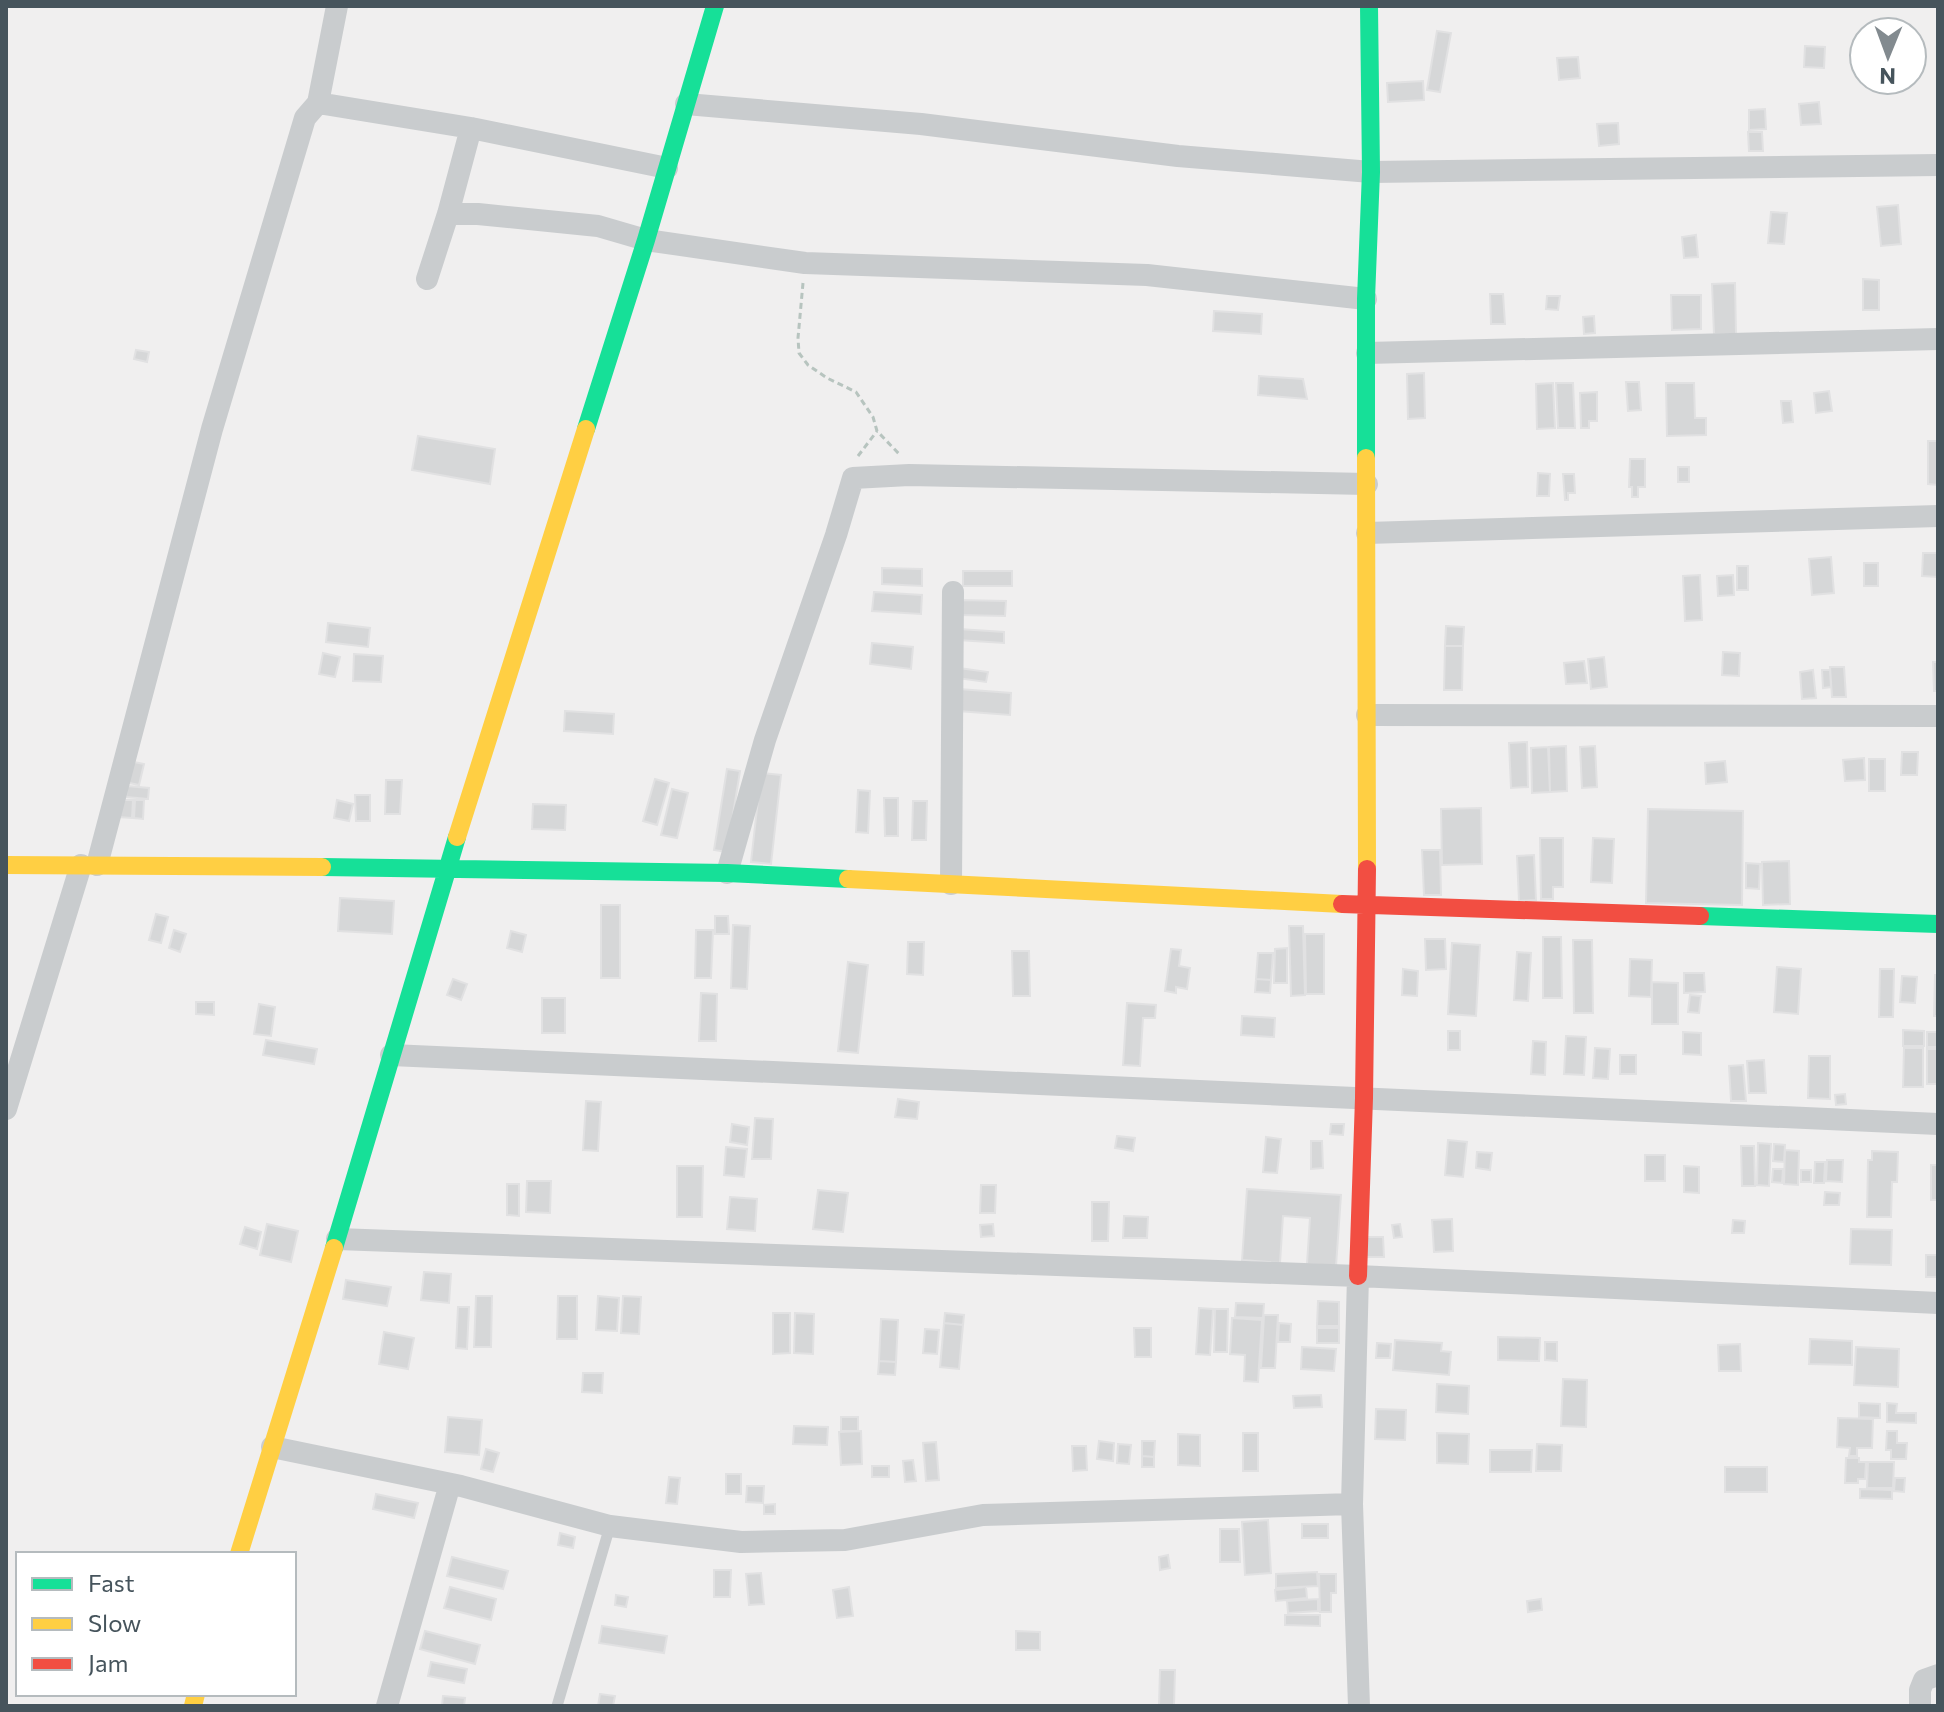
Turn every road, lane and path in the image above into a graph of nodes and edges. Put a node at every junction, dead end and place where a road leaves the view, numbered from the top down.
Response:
1 (337, 6) edge
2 (715, 6) edge
3 (1369, 6) edge
4 (318, 103) junction
5 (686, 104) junction
6 (471, 128) junction
7 (1938, 165) edge
8 (667, 168) junction
9 (1371, 172) junction
10 (448, 214) junction
11 (646, 240) junction
12 (805, 263) junction
13 (427, 279) dead end
14 (1366, 299) junction
15 (1938, 339) edge
16 (1367, 353) junction
17 (877, 431) junction
18 (909, 475) junction
19 (853, 478) junction
20 (1367, 484) junction
21 (1938, 516) edge
22 (1367, 533) junction
23 (953, 592) dead end
24 (1367, 715) junction
25 (1938, 716) edge
26 (6, 865) edge
27 (89, 865) junction
28 (447, 868) junction
29 (727, 873) junction
30 (951, 884) junction
31 (1367, 905) junction
32 (1938, 924) edge
33 (391, 1055) junction
34 (1364, 1098) junction
35 (6, 1109) edge
36 (1938, 1124) edge
37 (337, 1239) junction
38 (1358, 1276) junction
39 (1938, 1303) edge
40 (272, 1447) junction
41 (450, 1484) junction
42 (1352, 1504) junction
43 (610, 1526) junction
44 (240, 1552) edge
45 (1938, 1675) edge
46 (387, 1706) edge
47 (557, 1706) edge
48 (1359, 1706) edge
49 (1920, 1706) edge

1 - 4 street
2 - 5 street
3 - 9 street
4 - 6 street
4 - 27 street
5 - 8 street
5 - 9 street
6 - 8 street
6 - 10 street
7 - 9 street
8 - 11 street
9 - 14 street
10 - 11 street
10 - 13 street
11 - 12 street
11 - 28 street
12 - 14 street
12 - 17 path
14 - 16 street
15 - 16 street
16 - 20 street
17 - 18 path
17 - 19 path
18 - 19 street
18 - 20 street
19 - 29 street
20 - 22 street
21 - 22 street
22 - 24 street
23 - 30 street
24 - 25 street
24 - 31 street
26 - 27 street
27 - 28 street
27 - 35 street
28 - 29 street
28 - 33 street
29 - 30 street
30 - 31 street
31 - 32 street
31 - 34 street
33 - 34 street
33 - 37 street
34 - 36 street
34 - 38 street
37 - 38 street
37 - 40 street
38 - 39 street
38 - 42 street
40 - 41 street
40 - 44 street
41 - 43 street
41 - 46 street
42 - 43 street
42 - 48 street
43 - 47 lane
45 - 49 street

